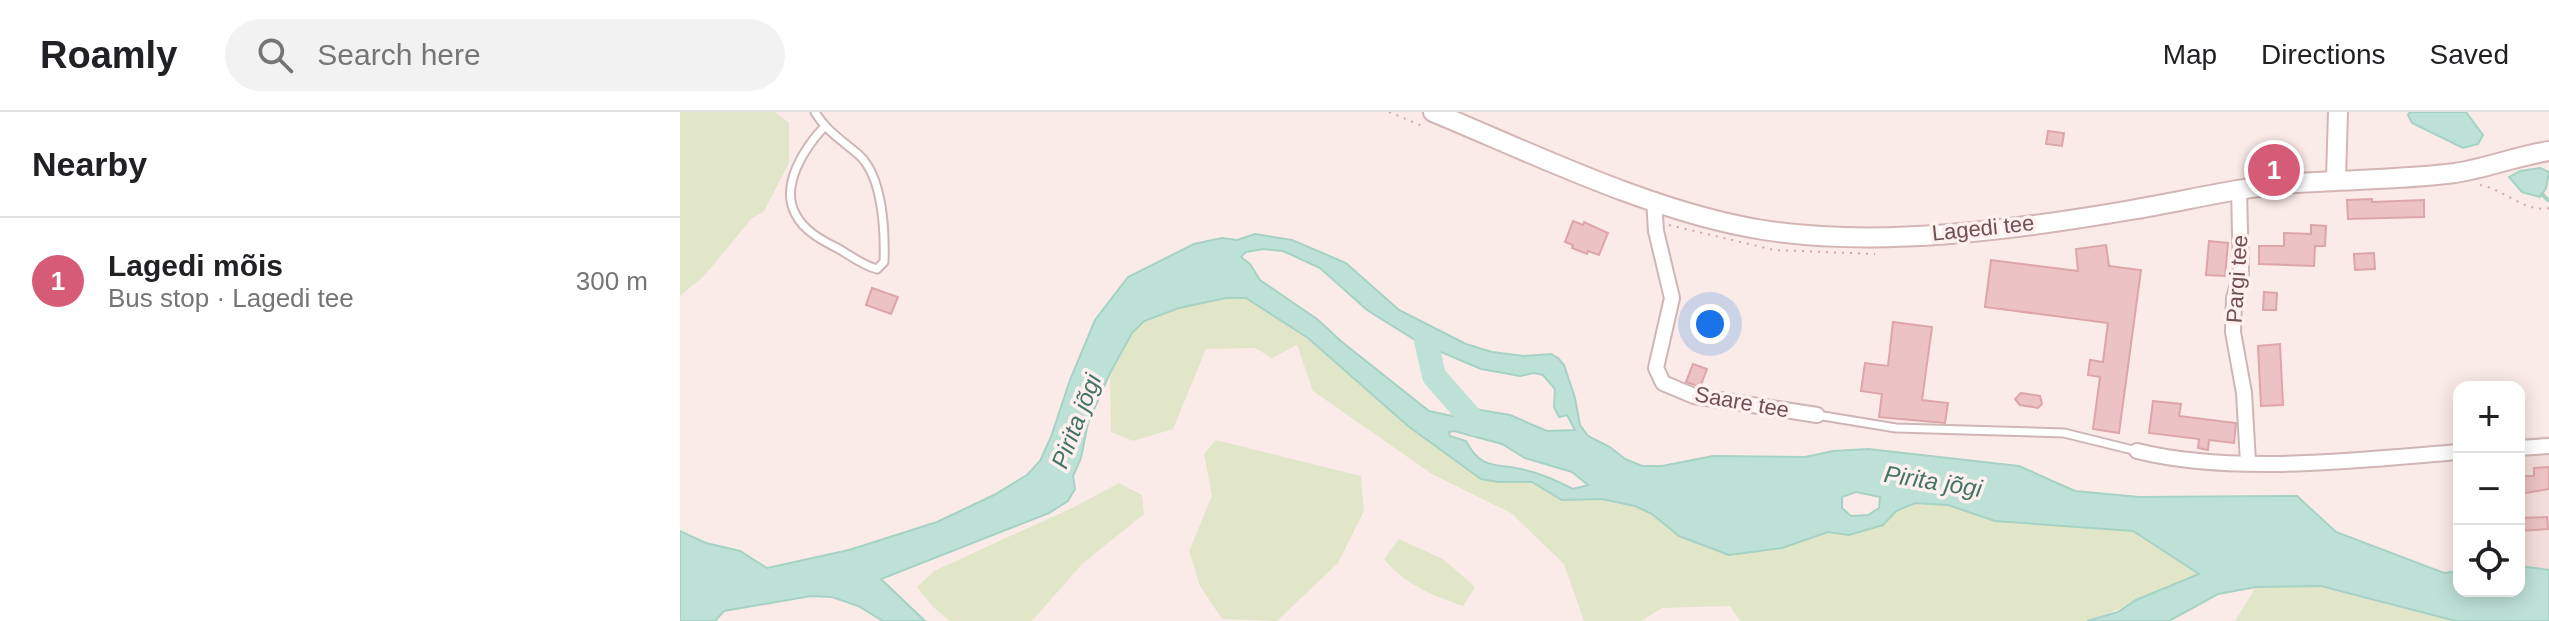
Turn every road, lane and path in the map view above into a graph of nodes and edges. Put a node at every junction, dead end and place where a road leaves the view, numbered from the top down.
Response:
1 (815, 112) edge
2 (1389, 112) edge
3 (2338, 112) edge
4 (1433, 121) edge
5 (825, 126) junction
6 (2549, 151) edge
7 (2336, 179) junction
8 (2478, 185) dead end
9 (2239, 190) junction
10 (1654, 200) junction
11 (2549, 208) edge
12 (1654, 221) junction
13 (1875, 254) dead end
14 (1817, 415) joint
15 (2549, 446) edge
16 (2525, 448) edge
17 (2137, 451) joint
18 (2453, 452) edge
19 (2248, 462) junction

1 - 5 lane
2 - 4 path
3 - 7 street
4 - 10 street, Lagedi tee
5 - 5 lane
6 - 7 street, Lagedi tee
7 - 9 street, Lagedi tee
8 - 11 path
9 - 10 street, Lagedi tee
9 - 19 street, Pargi tee
10 - 12 street, Saare tee
12 - 13 path
12 - 14 street, Saare tee
14 - 17 lane
15 - 16 street
17 - 19 street
18 - 19 street

